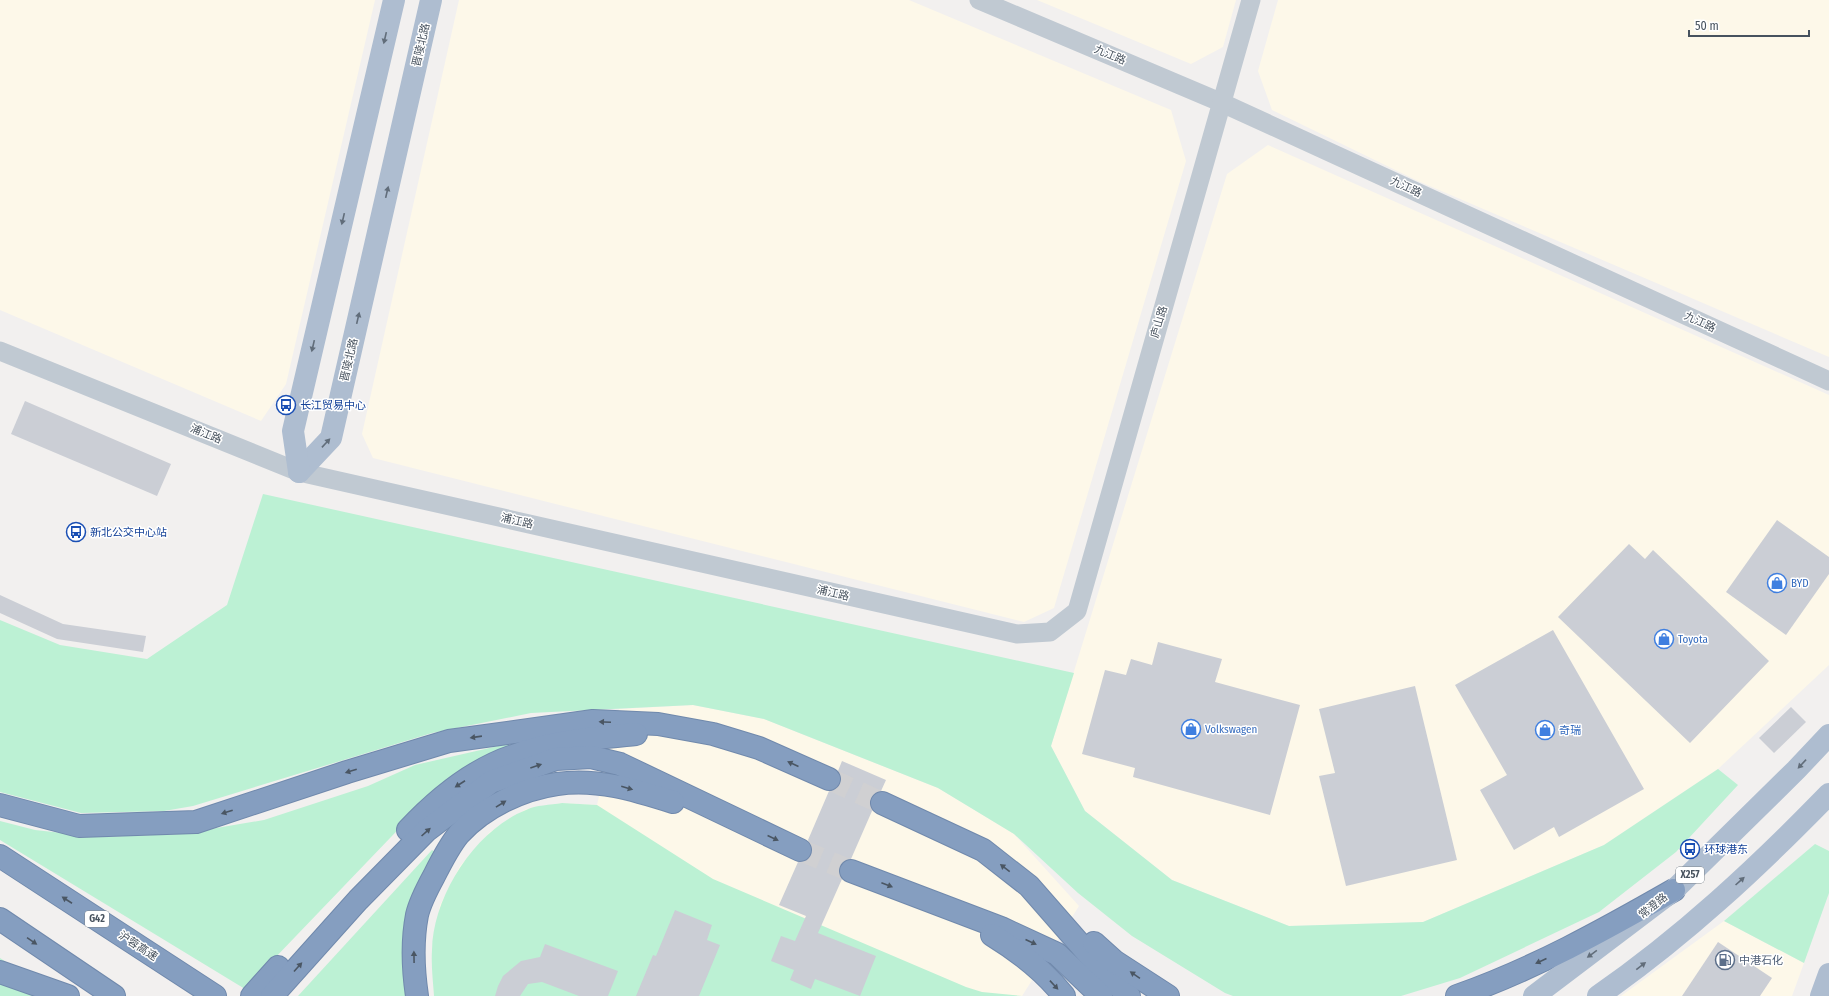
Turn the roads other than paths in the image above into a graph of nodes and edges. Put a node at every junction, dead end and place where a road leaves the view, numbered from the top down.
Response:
1 (394, 0) edge
2 (431, 0) edge
3 (979, 0) edge
4 (1250, 0) edge
5 (1220, 102) junction
6 (0, 351) edge
7 (1829, 381) edge
8 (299, 472) junction
9 (1050, 632) joint
10 (713, 734) junction
11 (1829, 735) edge
12 (829, 779) tunnel mouth
13 (1829, 794) edge
14 (882, 803) tunnel mouth
15 (0, 805) edge
16 (747, 826) junction
17 (800, 850) tunnel mouth
18 (0, 856) edge
19 (851, 871) tunnel mouth
20 (1029, 886) junction
21 (1674, 890) junction
22 (943, 906) junction
23 (0, 919) edge
24 (0, 972) edge
25 (1829, 974) edge
26 (68, 996) edge
27 (114, 996) edge
28 (215, 996) edge
29 (252, 996) edge
30 (272, 996) edge
31 (418, 996) edge
32 (1064, 996) edge
33 (1100, 996) edge
34 (1129, 996) edge
35 (1168, 996) edge
36 (1457, 996) edge
37 (1534, 996) edge
38 (1598, 996) edge
39 (1821, 996) edge

1 -> 8 main road
8 -> 2 main road, 晋陵北路
3 - 5 street, 九江路
4 - 5 street, 庐山路
5 - 7 street, 九江路
5 - 9 street, 庐山路
6 - 8 street, 浦江路
8 - 9 street, 浦江路
12 -> 10 highway
10 -> 15 highway
10 -> 29 highway
11 -> 21 main road, 常澄路 / X257
38 -> 13 main road
20 -> 14 highway
16 -> 17 highway
30 -> 16 highway
31 -> 16 highway
28 -> 18 highway, 沪蓉高速 / G42
19 -> 22 highway
20 - 34 highway
35 -> 20 highway
21 -> 36 highway
21 -> 37 main road, 常澄路 / X257
22 -> 32 highway
22 -> 33 highway
23 -> 27 highway
24 - 26 highway
25 - 39 main road

